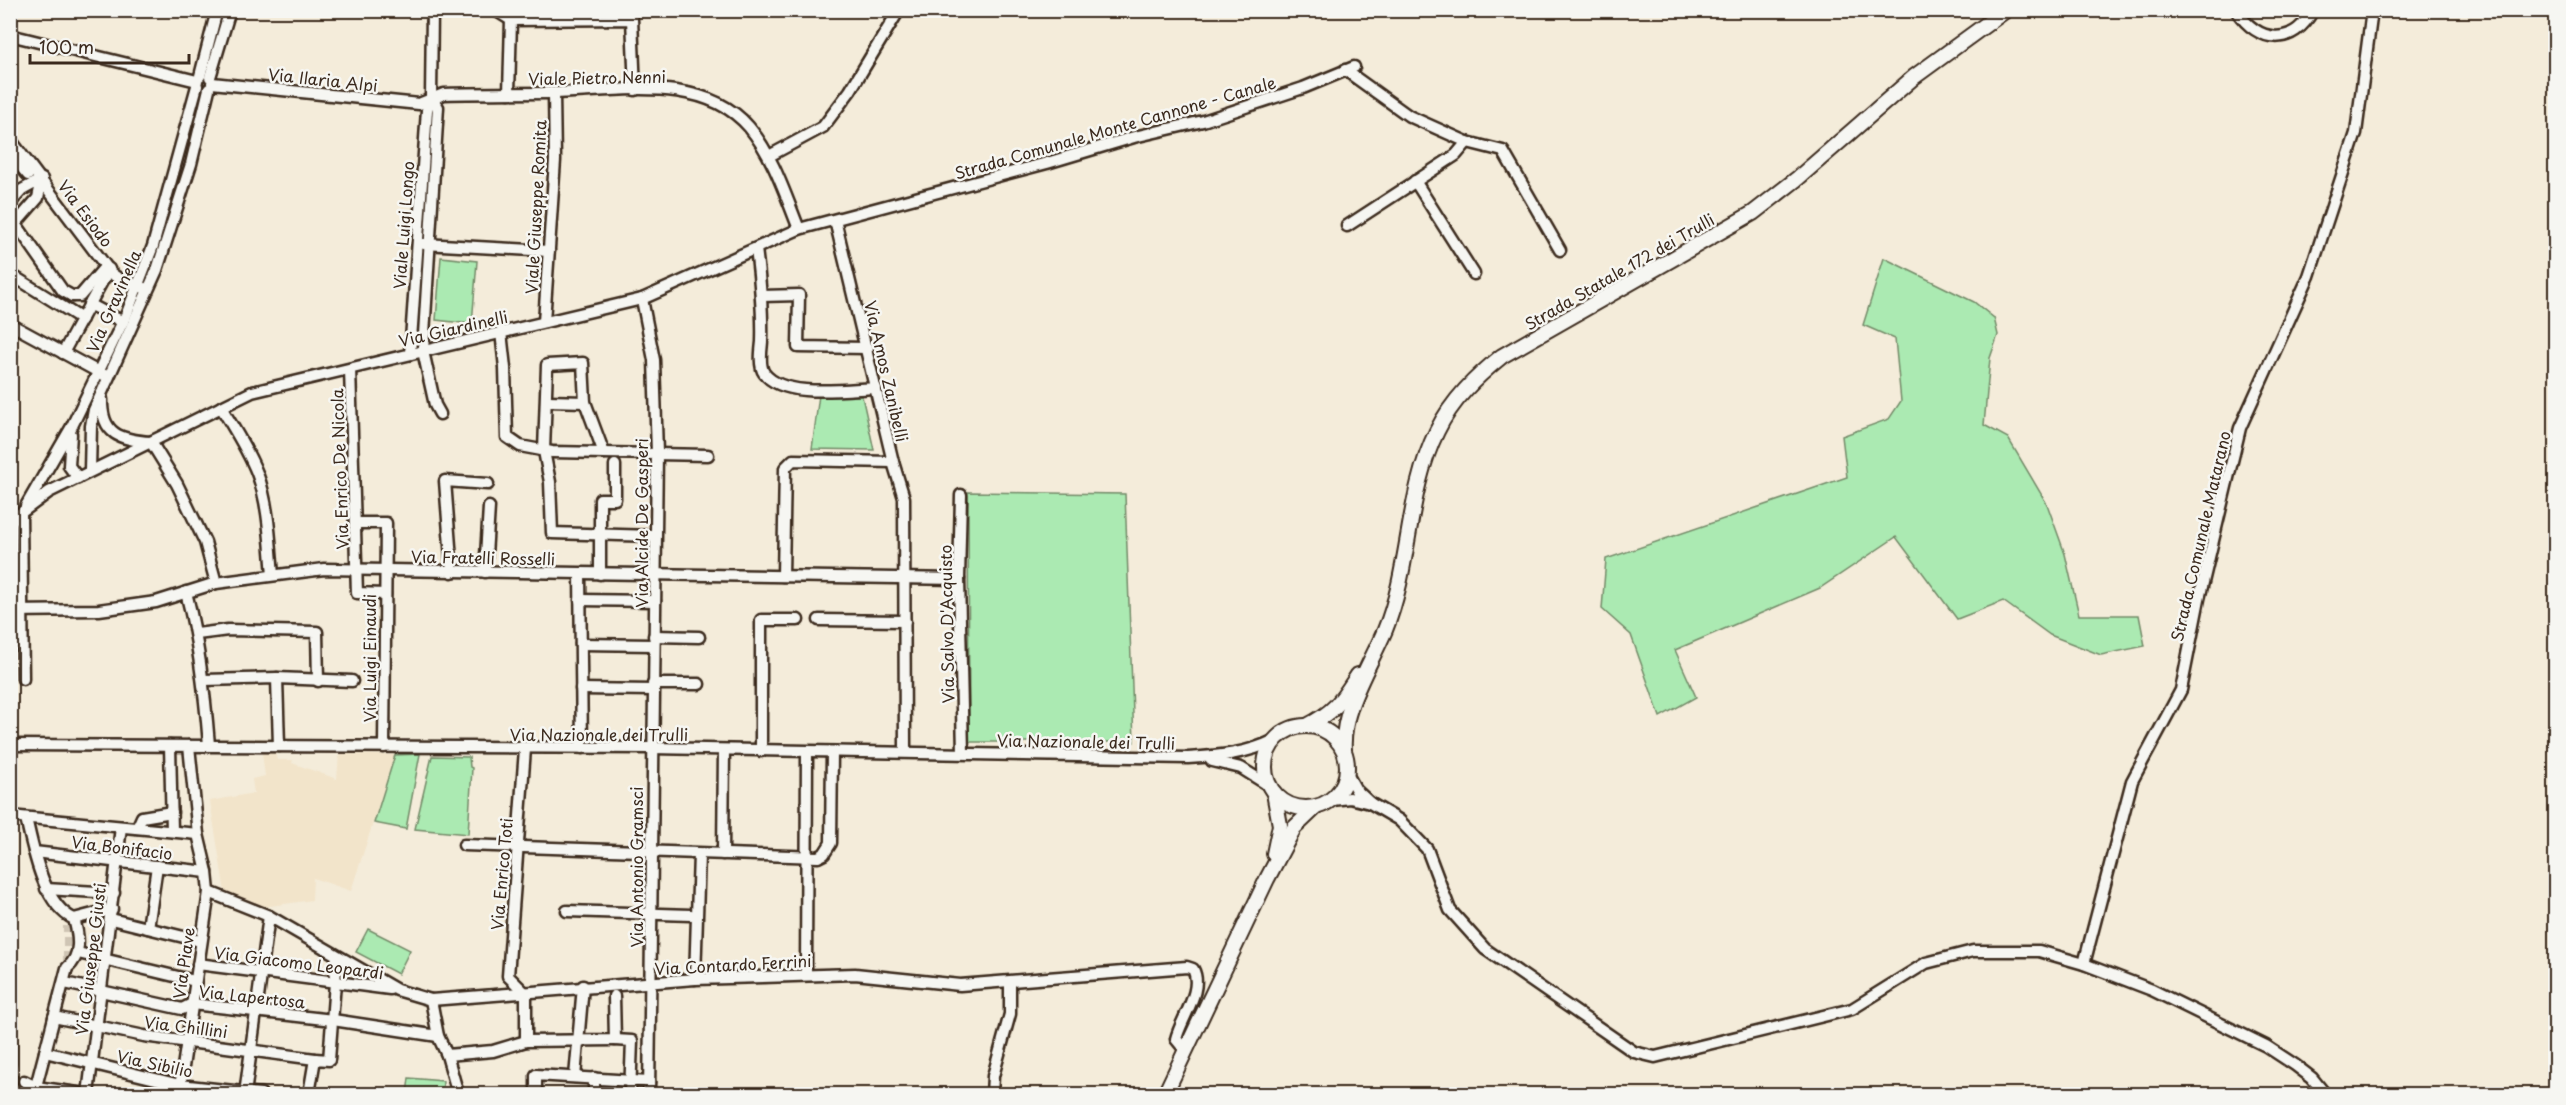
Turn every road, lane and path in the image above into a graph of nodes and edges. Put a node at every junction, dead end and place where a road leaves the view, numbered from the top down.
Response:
1 (217, 10) edge
2 (230, 10) edge
3 (432, 10) edge
4 (495, 10) edge
5 (899, 10) edge
6 (2006, 10) edge
7 (2236, 10) edge
8 (2313, 10) edge
9 (2372, 10) edge
10 (511, 20) junction
11 (10, 35) edge
12 (204, 82) junction
13 (635, 90) junction
14 (509, 93) junction
15 (554, 93) junction
16 (431, 98) junction
17 (10, 139) edge
18 (1467, 142) junction
19 (10, 154) edge
20 (769, 156) junction
21 (28, 175) dead end
22 (42, 179) junction
23 (1415, 181) junction
24 (917, 198) joint
25 (10, 204) edge
26 (835, 220) junction
27 (1347, 226) dead end
28 (13, 227) edge
29 (799, 229) junction
30 (417, 243) junction
31 (430, 244) junction
32 (756, 249) junction
33 (1560, 250) dead end
34 (549, 251) junction
35 (107, 267) junction
36 (10, 274) edge
37 (1474, 274) dead end
38 (144, 287) junction
39 (72, 296) junction
40 (762, 296) junction
41 (642, 299) junction
42 (89, 304) junction
43 (64, 308) junction
44 (82, 319) junction
45 (123, 322) junction
46 (544, 322) junction
47 (10, 324) edge
48 (501, 332) junction
49 (868, 348) junction
50 (423, 351) junction
51 (63, 353) junction
52 (410, 354) junction
53 (350, 369) junction
54 (98, 372) junction
55 (110, 378) junction
56 (876, 388) junction
57 (102, 394) junction
58 (548, 401) junction
59 (585, 402) junction
60 (221, 407) junction
61 (440, 414) dead end
62 (72, 428) junction
63 (152, 442) junction
64 (544, 451) junction
65 (604, 453) junction
66 (657, 453) junction
67 (708, 455) dead end
68 (893, 462) junction
69 (615, 465) dead end
70 (90, 471) junction
71 (78, 478) junction
72 (488, 484) dead end
73 (961, 495) dead end
74 (489, 507) dead end
75 (21, 514) junction
76 (10, 521) edge
77 (355, 523) junction
78 (599, 534) junction
79 (654, 536) junction
80 (357, 568) junction
81 (385, 569) junction
82 (452, 572) junction
83 (485, 572) junction
84 (580, 574) junction
85 (600, 574) junction
86 (273, 575) junction
87 (655, 575) junction
88 (783, 576) junction
89 (906, 579) junction
90 (960, 579) junction
91 (216, 582) junction
92 (186, 592) junction
93 (385, 594) junction
94 (580, 600) junction
95 (656, 601) junction
96 (10, 611) edge
97 (23, 612) junction
98 (798, 620) dead end
99 (819, 620) dead end
100 (905, 621) junction
101 (197, 634) junction
102 (699, 638) dead end
103 (654, 641) junction
104 (581, 644) junction
105 (1377, 648) junction
106 (277, 678) junction
107 (23, 679) dead end
108 (204, 680) junction
109 (318, 681) junction
110 (351, 681) dead end
111 (699, 684) dead end
112 (653, 687) junction
113 (581, 689) junction
114 (1307, 726) junction
115 (1275, 740) junction
116 (10, 745) edge
117 (209, 745) junction
118 (170, 746) junction
119 (189, 746) junction
120 (279, 746) junction
121 (384, 747) junction
122 (582, 748) junction
123 (652, 748) junction
124 (525, 749) junction
125 (724, 750) junction
126 (1344, 750) junction
127 (761, 751) junction
128 (807, 752) junction
129 (832, 752) junction
130 (905, 752) junction
131 (963, 753) junction
132 (1188, 758) junction
133 (1347, 774) junction
134 (1271, 789) junction
135 (1332, 800) junction
136 (1370, 804) junction
137 (1315, 808) junction
138 (172, 812) junction
139 (10, 816) edge
140 (26, 818) junction
141 (121, 827) junction
142 (137, 828) junction
143 (172, 831) junction
144 (198, 834) junction
145 (464, 845) dead end
146 (519, 847) junction
147 (34, 852) junction
148 (651, 852) junction
149 (699, 854) junction
150 (723, 854) junction
151 (806, 856) junction
152 (117, 861) junction
153 (157, 866) junction
154 (207, 872) junction
155 (1266, 879) junction
156 (46, 889) junction
157 (209, 892) junction
158 (114, 893) junction
159 (567, 911) dead end
160 (111, 914) junction
161 (651, 914) junction
162 (691, 915) dead end
163 (269, 916) junction
164 (70, 921) junction
165 (148, 928) junction
166 (200, 941) junction
167 (78, 953) junction
168 (337, 957) junction
169 (105, 958) junction
170 (198, 964) junction
171 (2084, 964) junction
172 (261, 972) junction
173 (806, 974) junction
174 (695, 979) junction
175 (195, 981) junction
176 (336, 982) junction
177 (1010, 982) junction
178 (65, 983) junction
179 (651, 984) junction
180 (583, 986) junction
181 (397, 990) junction
182 (102, 991) junction
183 (526, 994) junction
184 (614, 996) dead end
185 (431, 1000) junction
186 (192, 1004) junction
187 (256, 1011) junction
188 (54, 1017) junction
189 (333, 1020) junction
190 (96, 1027) junction
191 (438, 1036) junction
192 (186, 1040) junction
193 (578, 1040) junction
194 (615, 1040) junction
195 (10, 1041) edge
196 (526, 1041) junction
197 (251, 1049) junction
198 (1185, 1050) junction
199 (45, 1052) junction
200 (447, 1055) junction
201 (315, 1059) junction
202 (10, 1063) edge
203 (91, 1064) junction
204 (575, 1077) junction
205 (594, 1078) junction
206 (24, 1081) dead end
207 (630, 1081) junction
208 (649, 1082) junction
209 (179, 1090) edge
210 (35, 1091) edge
211 (245, 1094) edge
212 (87, 1095) edge
213 (261, 1095) edge
214 (309, 1095) edge
215 (458, 1095) edge
216 (536, 1095) edge
217 (594, 1095) edge
218 (630, 1095) edge
219 (649, 1095) edge
220 (992, 1095) edge
221 (1166, 1095) edge
222 (2325, 1095) edge

1 - 12 street, Via Gravinella
2 - 12 street, Via Gravinella
3 - 16 street, Viale Luigi Longo
4 - 10 street
5 - 20 street
6 - 105 main road, Strada Statale 172 dei Trulli
7 - 8 street
9 - 171 street, Strada Comunale Matarano
10 - 13 street
10 - 14 street
11 - 12 street, Via Ilaria Alpi
12 - 16 street, Via Ilaria Alpi
12 - 38 street, Via Gravinella
13 - 15 street, Viale Pietro Nenni
13 - 20 street, Viale Pietro Nenni
14 - 15 street, Viale Pietro Nenni
14 - 16 street, Viale Pietro Nenni
15 - 34 street, Viale Giuseppe Romita
16 - 30 street, Viale Luigi Longo
16 - 31 street, Viale Luigi Longo
17 - 22 street, Via Esiodo
18 - 23 street
18 - 24 street, Strada Comunale Monte Cannone - Canale
18 - 33 street
19 - 21 street
20 - 29 street, Viale Pietro Nenni
22 - 25 street
22 - 28 street
22 - 35 street, Via Esiodo
23 - 27 street
23 - 37 street
24 - 26 street, Via Giardinelli
26 - 29 street, Via Giardinelli
26 - 49 street, Via Amos Zanibelli
28 - 39 street
29 - 32 street, Via Giardinelli
30 - 31 street
30 - 52 street, Viale Luigi Longo
31 - 34 street
31 - 50 street, Viale Luigi Longo
32 - 40 street
32 - 41 street, Via Giardinelli
34 - 46 street, Viale Giuseppe Romita
35 - 38 street, Via Esiodo
35 - 39 street
35 - 42 street
36 - 43 street
38 - 45 street, Via Gravinella
38 - 55 street, Via Gravinella
39 - 43 street
40 - 49 street
40 - 56 street
41 - 46 street, Via Giardinelli
41 - 66 street, Via Alcide De Gasperi
42 - 44 street
42 - 45 street
43 - 44 street
44 - 51 street
45 - 54 street, Via Gravinella
46 - 48 street, Via Giardinelli
47 - 51 street
48 - 50 street, Via Giardinelli
48 - 64 street
49 - 56 street, Via Amos Zanibelli
50 - 52 street, Via Giardinelli
50 - 61 street, Viale Luigi Longo
51 - 54 street
52 - 53 street, Via Giardinelli
53 - 60 street, Via Giardinelli
53 - 77 street, Via Enrico De Nicola
54 - 55 street
54 - 62 street, Via Gravinella
55 - 57 street, Via Gravinella
56 - 68 street, Via Amos Zanibelli
57 - 63 street
57 - 70 street, Via Gravinella
58 - 59 street
58 - 59 street
58 - 64 street
59 - 65 street
60 - 63 street, Via Giardinelli
60 - 86 street
62 - 71 street
62 - 75 street, Via Gravinella
63 - 70 street, Via Giardinelli
63 - 91 street
64 - 65 street
64 - 78 street
65 - 66 street
66 - 67 street
66 - 79 street, Via Alcide De Gasperi
68 - 88 street
68 - 89 street, Via Amos Zanibelli
69 - 78 street
70 - 71 street, Via Giardinelli
71 - 75 street, Via Giardinelli
72 - 82 street
73 - 90 street, Via Salvo D'Acquisto
74 - 83 street
75 - 76 street, Via Giardinelli
75 - 97 street
77 - 80 street, Via Enrico De Nicola
77 - 81 street, Via Luigi Einaudi
78 - 79 street
78 - 85 street
79 - 87 street, Via Alcide De Gasperi
80 - 81 street, Via Fratelli Rosselli
80 - 86 street, Via Fratelli Rosselli
80 - 93 street, Via Enrico De Nicola
81 - 82 street, Via Fratelli Rosselli
81 - 93 street, Via Luigi Einaudi
82 - 83 street, Via Fratelli Rosselli
83 - 84 street, Via Fratelli Rosselli
84 - 85 street, Via Fratelli Rosselli
84 - 94 street
85 - 87 street, Via Fratelli Rosselli
86 - 91 street, Via Fratelli Rosselli
87 - 88 street, Via Fratelli Rosselli
87 - 95 street, Via Alcide De Gasperi
88 - 89 street, Via Fratelli Rosselli
89 - 90 street, Via Fratelli Rosselli
89 - 100 street, Via Amos Zanibelli
90 - 131 street, Via Salvo D'Acquisto
91 - 92 street, Via Fratelli Rosselli
92 - 97 street, Via Fratelli Rosselli
92 - 101 street
93 - 121 street, Via Luigi Einaudi
94 - 95 street
94 - 104 street
95 - 103 street, Via Alcide De Gasperi
96 - 97 street, Via Fratelli Rosselli
97 - 107 street
98 - 127 street
99 - 100 street
100 - 130 street, Via Amos Zanibelli
101 - 108 street
101 - 109 street
102 - 103 street
103 - 104 street
103 - 112 street, Via Alcide De Gasperi
104 - 113 street
105 - 114 main road, Strada Statale 172 dei Trulli
105 - 126 main road, Strada Statale 172 dei Trulli
106 - 108 street
106 - 109 street
106 - 120 street
108 - 117 street
109 - 110 street
111 - 112 street
112 - 113 street
112 - 123 street, Via Alcide De Gasperi
113 - 122 street
114 - 115 main road, Strada Statale 172 dei Trulli
114 - 126 main road
115 - 132 street, Via Nazionale dei Trulli
115 - 134 main road
116 - 118 street, Via Nazionale dei Trulli
117 - 119 street, Via Nazionale dei Trulli
117 - 120 street, Via Nazionale dei Trulli
118 - 119 street, Via Nazionale dei Trulli
118 - 138 street
119 - 144 street, Via Piave
120 - 121 street, Via Nazionale dei Trulli
121 - 124 street, Via Nazionale dei Trulli
122 - 123 street, Via Nazionale dei Trulli
122 - 124 street, Via Nazionale dei Trulli
123 - 125 street, Via Nazionale dei Trulli
123 - 148 street, Via Antonio Gramsci
124 - 146 street, Via Enrico Toti
125 - 127 street, Via Nazionale dei Trulli
125 - 150 street
126 - 133 main road, Strada Statale 172 dei Trulli
127 - 128 street, Via Nazionale dei Trulli
128 - 129 street, Via Nazionale dei Trulli
128 - 151 street
129 - 130 street, Via Nazionale dei Trulli
129 - 151 street
130 - 131 street, Via Nazionale dei Trulli
131 - 132 street, Via Nazionale dei Trulli
132 - 134 street, Via Nazionale dei Trulli
133 - 135 main road
133 - 136 street
134 - 137 main road
134 - 155 main road
135 - 136 street
135 - 137 main road
136 - 171 street
137 - 155 main road
138 - 142 street
138 - 143 street
139 - 140 street
140 - 141 street
140 - 147 street
141 - 142 street
141 - 152 street, Via Giuseppe Giusti
142 - 143 street
143 - 144 street
144 - 154 street, Via Piave
145 - 146 street
146 - 148 street
146 - 183 street, Via Enrico Toti
147 - 152 street, Via Bonifacio
147 - 156 street
148 - 149 street
148 - 161 street, Via Antonio Gramsci
149 - 150 street
149 - 174 street
150 - 151 street
151 - 173 street
152 - 153 street, Via Bonifacio
152 - 158 street, Via Giuseppe Giusti
153 - 154 street, Via Bonifacio
153 - 165 street
154 - 157 street, Via Piave
155 - 198 main road
156 - 158 street
156 - 164 street
157 - 163 street, Via Contardo Ferrini
157 - 166 street, Via Piave
158 - 160 street, Via Giuseppe Giusti
159 - 161 street
160 - 164 street
160 - 165 street
160 - 169 street, Via Giuseppe Giusti
161 - 162 street
161 - 179 street, Via Antonio Gramsci
163 - 168 street, Via Contardo Ferrini
163 - 172 street
164 - 167 street
165 - 166 street
166 - 170 street, Via Piave
167 - 169 street
167 - 178 street
168 - 176 street
168 - 181 street, Via Contardo Ferrini
169 - 175 street
169 - 182 street, Via Giuseppe Giusti
170 - 172 street, Via Giacomo Leopardi
170 - 175 street, Via Piave
171 - 222 street
172 - 176 street, Via Giacomo Leopardi
172 - 187 street
173 - 174 street, Via Contardo Ferrini
173 - 177 street, Via Contardo Ferrini
174 - 179 street, Via Contardo Ferrini
175 - 186 street, Via Piave
176 - 181 street, Via Giacomo Leopardi
176 - 189 street
177 - 198 street, Via Contardo Ferrini
177 - 220 street
178 - 182 street, Via Lapertosa
178 - 188 street
179 - 180 street, Via Contardo Ferrini
179 - 208 street, Via Antonio Gramsci
180 - 183 street, Via Contardo Ferrini
180 - 193 street
181 - 185 street, Via Contardo Ferrini
182 - 186 street, Via Lapertosa
182 - 190 street, Via Giuseppe Giusti
183 - 185 street, Via Contardo Ferrini
183 - 196 street
184 - 194 street
185 - 191 street
186 - 187 street, Via Lapertosa
186 - 192 street, Via Piave
187 - 189 street, Via Lapertosa
187 - 197 street
188 - 190 street, Via Chillini
188 - 199 street
189 - 191 street, Via Lapertosa
189 - 201 street
190 - 192 street, Via Chillini
190 - 203 street, Via Giuseppe Giusti
191 - 200 street
192 - 197 street, Via Chillini
192 - 209 street, Via Piave
193 - 194 street
193 - 196 street
193 - 204 street
194 - 207 street
195 - 202 street
196 - 200 street
197 - 201 street, Via Chillini
197 - 211 street
198 - 221 main road
199 - 203 street, Via Sibilio
199 - 210 street
200 - 215 street
201 - 214 street
203 - 209 street, Via Sibilio
203 - 212 street, Via Giuseppe Giusti
204 - 205 street
204 - 216 street
205 - 207 street
205 - 217 street
206 - 210 street
207 - 208 street
207 - 218 street
208 - 219 street, Via Antonio Gramsci
209 - 211 street, Via Sibilio
210 - 212 street
211 - 213 street, Via Sibilio

